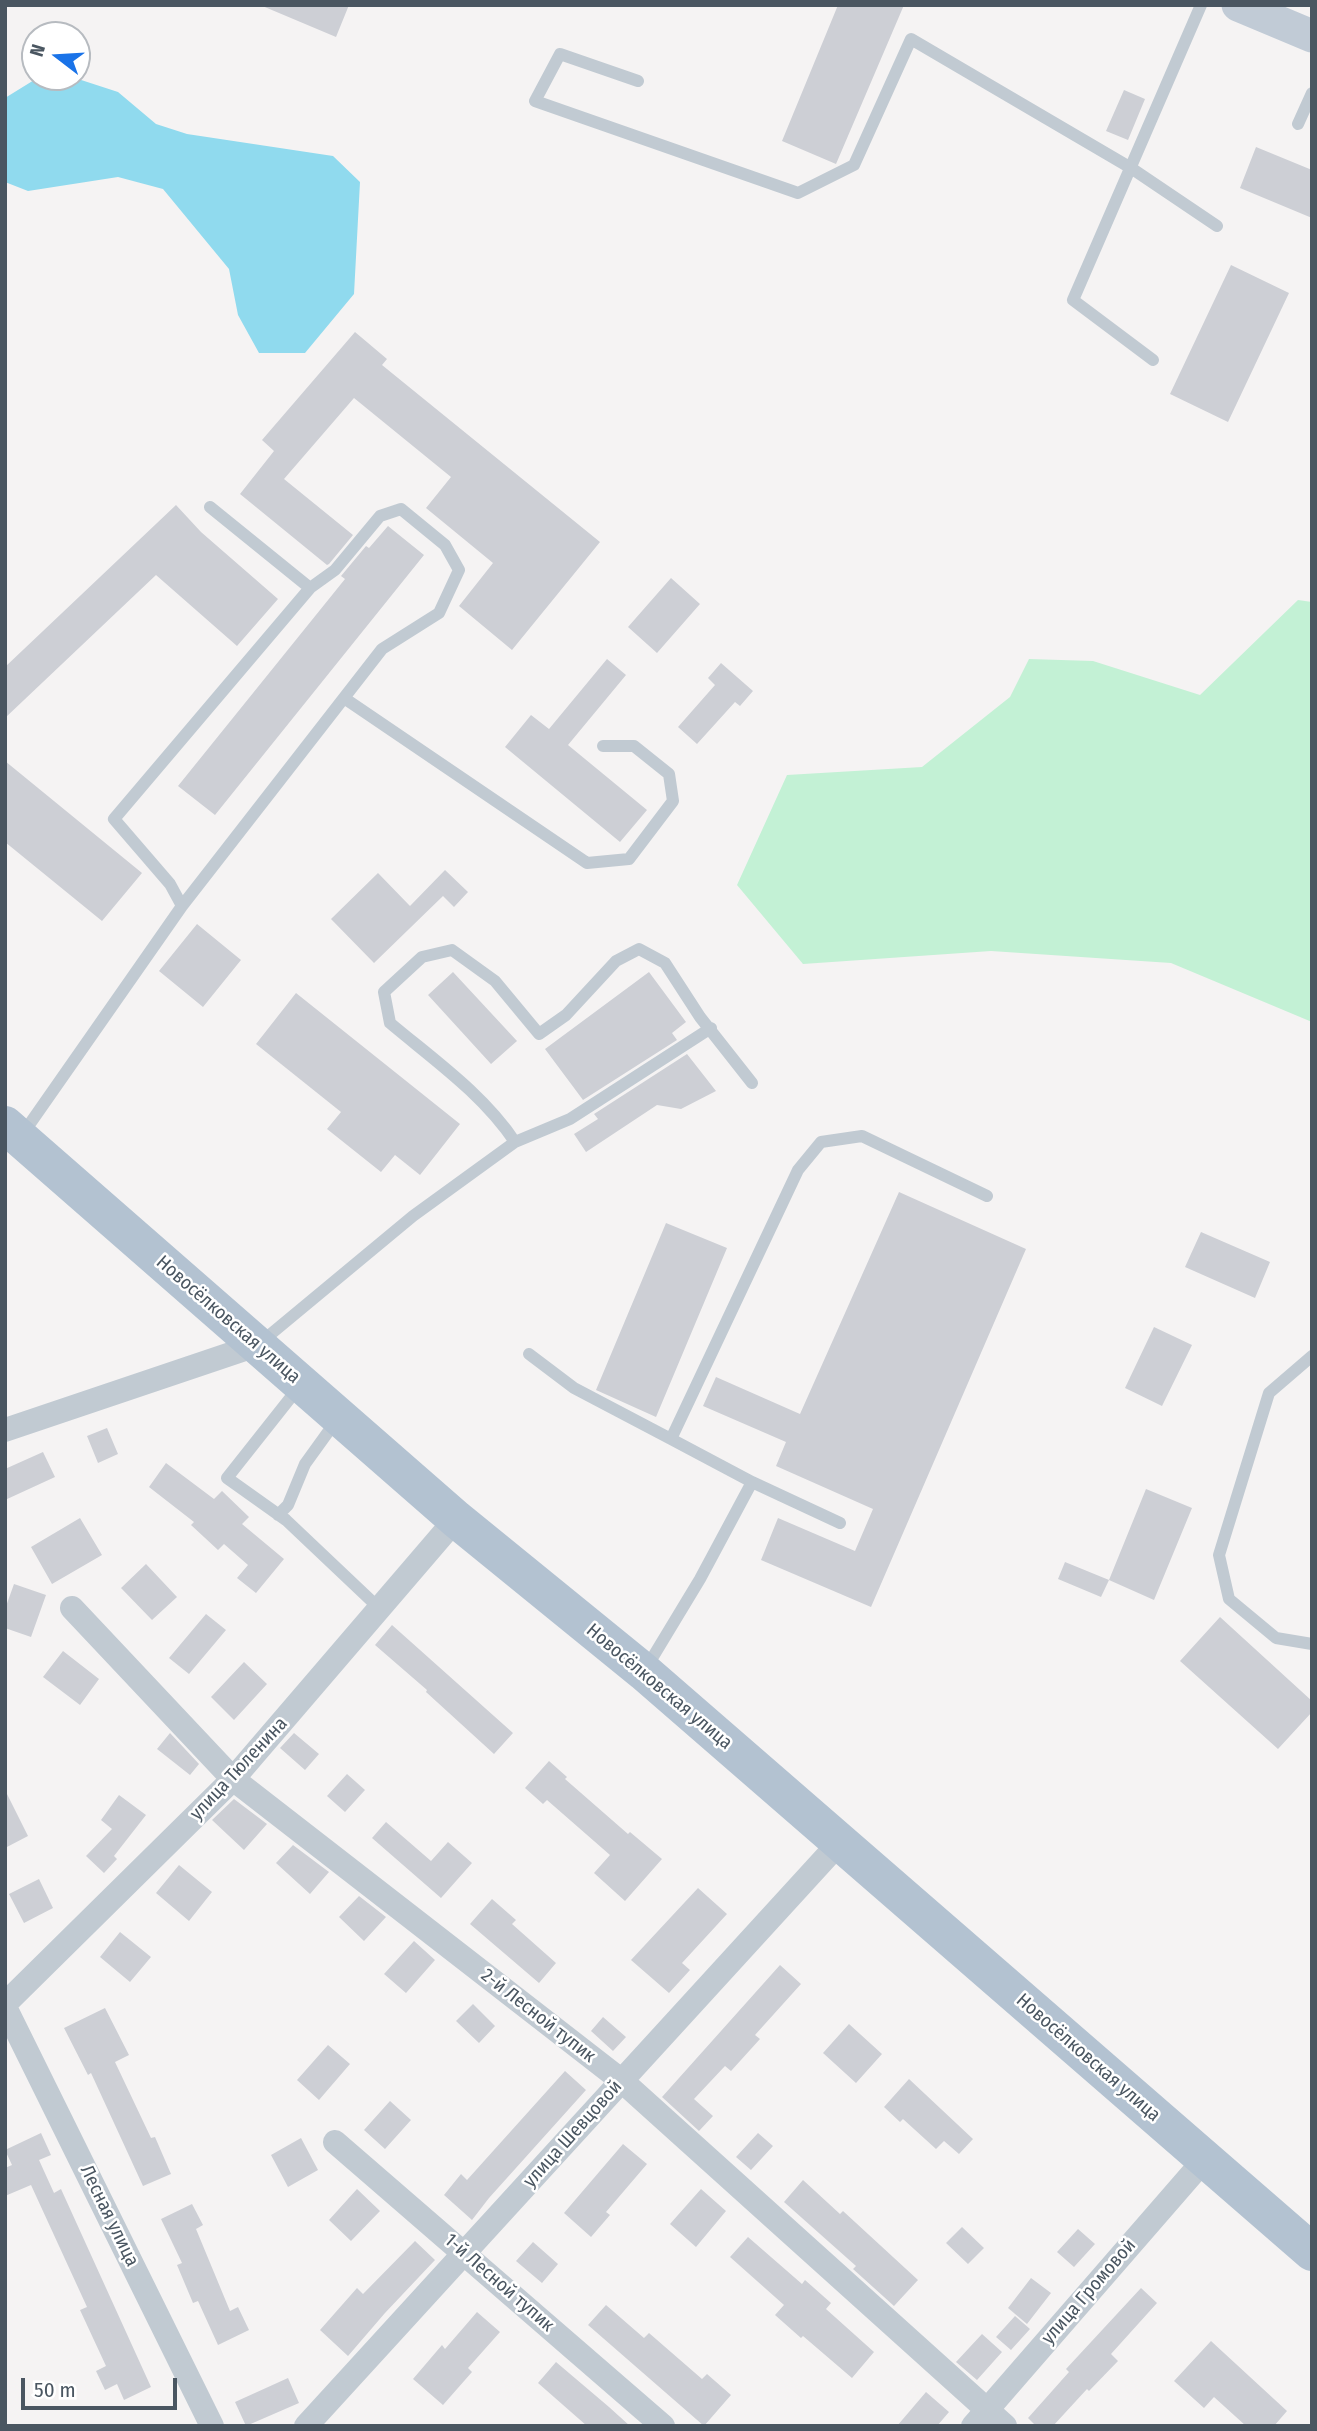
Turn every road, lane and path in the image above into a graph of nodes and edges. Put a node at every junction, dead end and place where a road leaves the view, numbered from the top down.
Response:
1 (1200, 5) edge
2 (1238, 5) edge
3 (1312, 36) edge
4 (638, 80) dead end
5 (1312, 93) edge
6 (1298, 124) dead end
7 (1131, 168) junction
8 (1217, 226) dead end
9 (1153, 360) dead end
10 (210, 507) dead end
11 (310, 588) junction
12 (344, 698) junction
13 (603, 746) dead end
14 (183, 906) junction
15 (711, 1028) junction
16 (752, 1083) dead end
17 (12, 1132) edge
18 (516, 1143) junction
19 (987, 1196) dead end
20 (257, 1345) junction
21 (529, 1354) dead end
22 (1312, 1356) edge
23 (301, 1384) junction
24 (339, 1417) junction
25 (5, 1430) edge
26 (670, 1439) junction
27 (752, 1482) junction
28 (278, 1515) junction
29 (456, 1519) junction
30 (840, 1523) dead end
31 (72, 1608) dead end
32 (380, 1609) junction
33 (1312, 1644) edge
34 (643, 1672) junction
35 (233, 1779) junction
36 (840, 1842) junction
37 (5, 2005) edge
38 (622, 2081) junction
39 (335, 2142) dead end
40 (1205, 2159) junction
41 (1312, 2252) edge
42 (465, 2253) junction
43 (988, 2420) edge
44 (311, 2424) edge
45 (212, 2426) edge
46 (663, 2426) edge

1 - 7 lane
2 - 3 street
4 - 7 lane
5 - 6 lane
7 - 8 lane
7 - 9 lane
10 - 11 lane
11 - 12 lane
11 - 14 lane
12 - 13 lane
12 - 14 lane
14 - 17 lane
15 - 16 lane
15 - 18 lane
15 - 18 lane
17 - 20 main road, Новосёлковская улица
18 - 20 lane
19 - 26 lane
20 - 23 main road, Новосёлковская улица
20 - 25 street
21 - 26 lane
22 - 33 lane
23 - 24 main road, Новосёлковская улица
23 - 28 lane
24 - 28 lane
24 - 29 main road, Новосёлковская улица
26 - 27 lane
27 - 30 lane
27 - 34 lane
28 - 32 lane
29 - 32 street, улица Тюленина
29 - 34 main road, Новосёлковская улица
31 - 35 street, 2-й Лесной тупик
32 - 35 street, улица Тюленина
34 - 36 main road, Новосёлковская улица
35 - 37 street, улица Тюленина
35 - 38 street, 2-й Лесной тупик
36 - 38 street, улица Шевцовой
36 - 40 main road, Новосёлковская улица
37 - 45 street, Лесная улица
38 - 42 street, улица Шевцовой
38 - 43 street, 2-й Лесной тупик
39 - 42 street, 1-й Лесной тупик
40 - 41 main road, Новосёлковская улица
40 - 43 street, улица Громовой
42 - 44 street, улица Шевцовой
42 - 46 street, 1-й Лесной тупик

